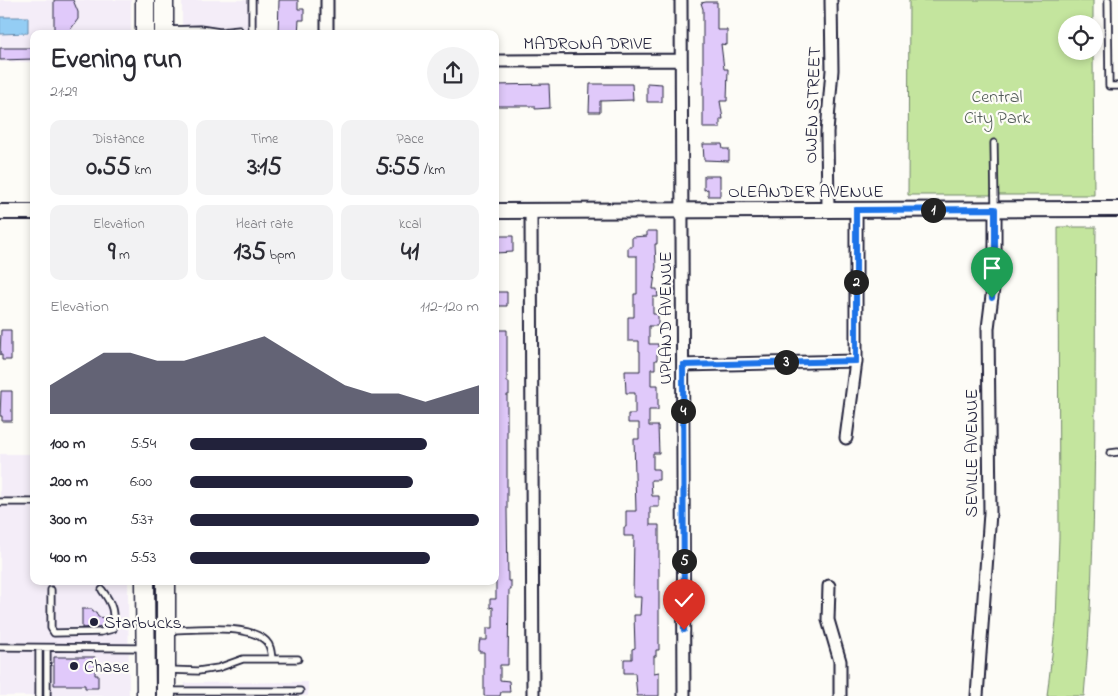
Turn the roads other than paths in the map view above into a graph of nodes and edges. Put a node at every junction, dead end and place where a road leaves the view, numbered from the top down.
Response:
1 (144, 0) edge
2 (164, 0) edge
3 (252, 0) edge
4 (327, 0) edge
5 (681, 0) edge
6 (831, 0) edge
7 (1108, 0) edge
8 (145, 30) edge
9 (164, 30) edge
10 (252, 30) edge
11 (327, 30) edge
12 (682, 60) junction
13 (499, 61) edge
14 (1118, 86) edge
15 (994, 143) dead end
16 (995, 209) junction
17 (1118, 209) edge
18 (682, 210) junction
19 (828, 210) junction
20 (856, 210) junction
21 (499, 211) edge
22 (531, 211) junction
23 (0, 212) edge
24 (30, 212) edge
25 (856, 361) junction
26 (683, 365) junction
27 (846, 438) dead end
28 (1110, 452) dead end
29 (1118, 452) edge
30 (0, 502) edge
31 (30, 502) edge
32 (145, 585) edge
33 (156, 585) edge
34 (166, 585) edge
35 (829, 586) dead end
36 (51, 590) dead end
37 (102, 590) dead end
38 (166, 608) junction
39 (166, 630) junction
40 (0, 647) edge
41 (39, 648) junction
42 (47, 648) junction
43 (145, 648) junction
44 (272, 659) junction
45 (298, 659) dead end
46 (166, 670) junction
47 (300, 691) dead end
48 (166, 694) edge
49 (39, 696) edge
50 (47, 696) edge
51 (146, 696) edge
52 (533, 696) edge
53 (684, 696) edge
54 (840, 696) edge
55 (977, 696) edge

1 - 8 main road
2 - 9 main road
3 - 10 lane
4 - 11 street
5 - 12 street, UPLAND AVENUE
6 - 19 street, OWEN STREET
7 - 14 lane
12 - 13 street, MADRONA DRIVE
12 - 18 street, UPLAND AVENUE
15 - 16 lane
16 - 17 street, OLEANDER AVENUE
16 - 20 street, OLEANDER AVENUE
16 - 55 street, SEVILLE AVENUE
18 - 19 street, OLEANDER AVENUE
18 - 22 street, OLEANDER AVENUE
18 - 26 street, UPLAND AVENUE
19 - 20 street, OLEANDER AVENUE
20 - 25 street
21 - 22 street, OLEANDER AVENUE
22 - 52 street
23 - 24 street
25 - 26 street
25 - 27 street
26 - 53 street, UPLAND AVENUE
28 - 29 lane
30 - 31 lane
32 - 43 main road
33 - 38 main road
34 - 38 main road
35 - 54 street
36 - 37 lane
38 - 39 main road
39 - 44 lane
39 - 46 main road
40 - 41 lane
41 - 42 lane
41 - 49 lane
42 - 43 lane
42 - 50 lane
43 - 51 main road
44 - 45 lane
44 - 46 lane
46 - 48 main road
47 - 48 lane

